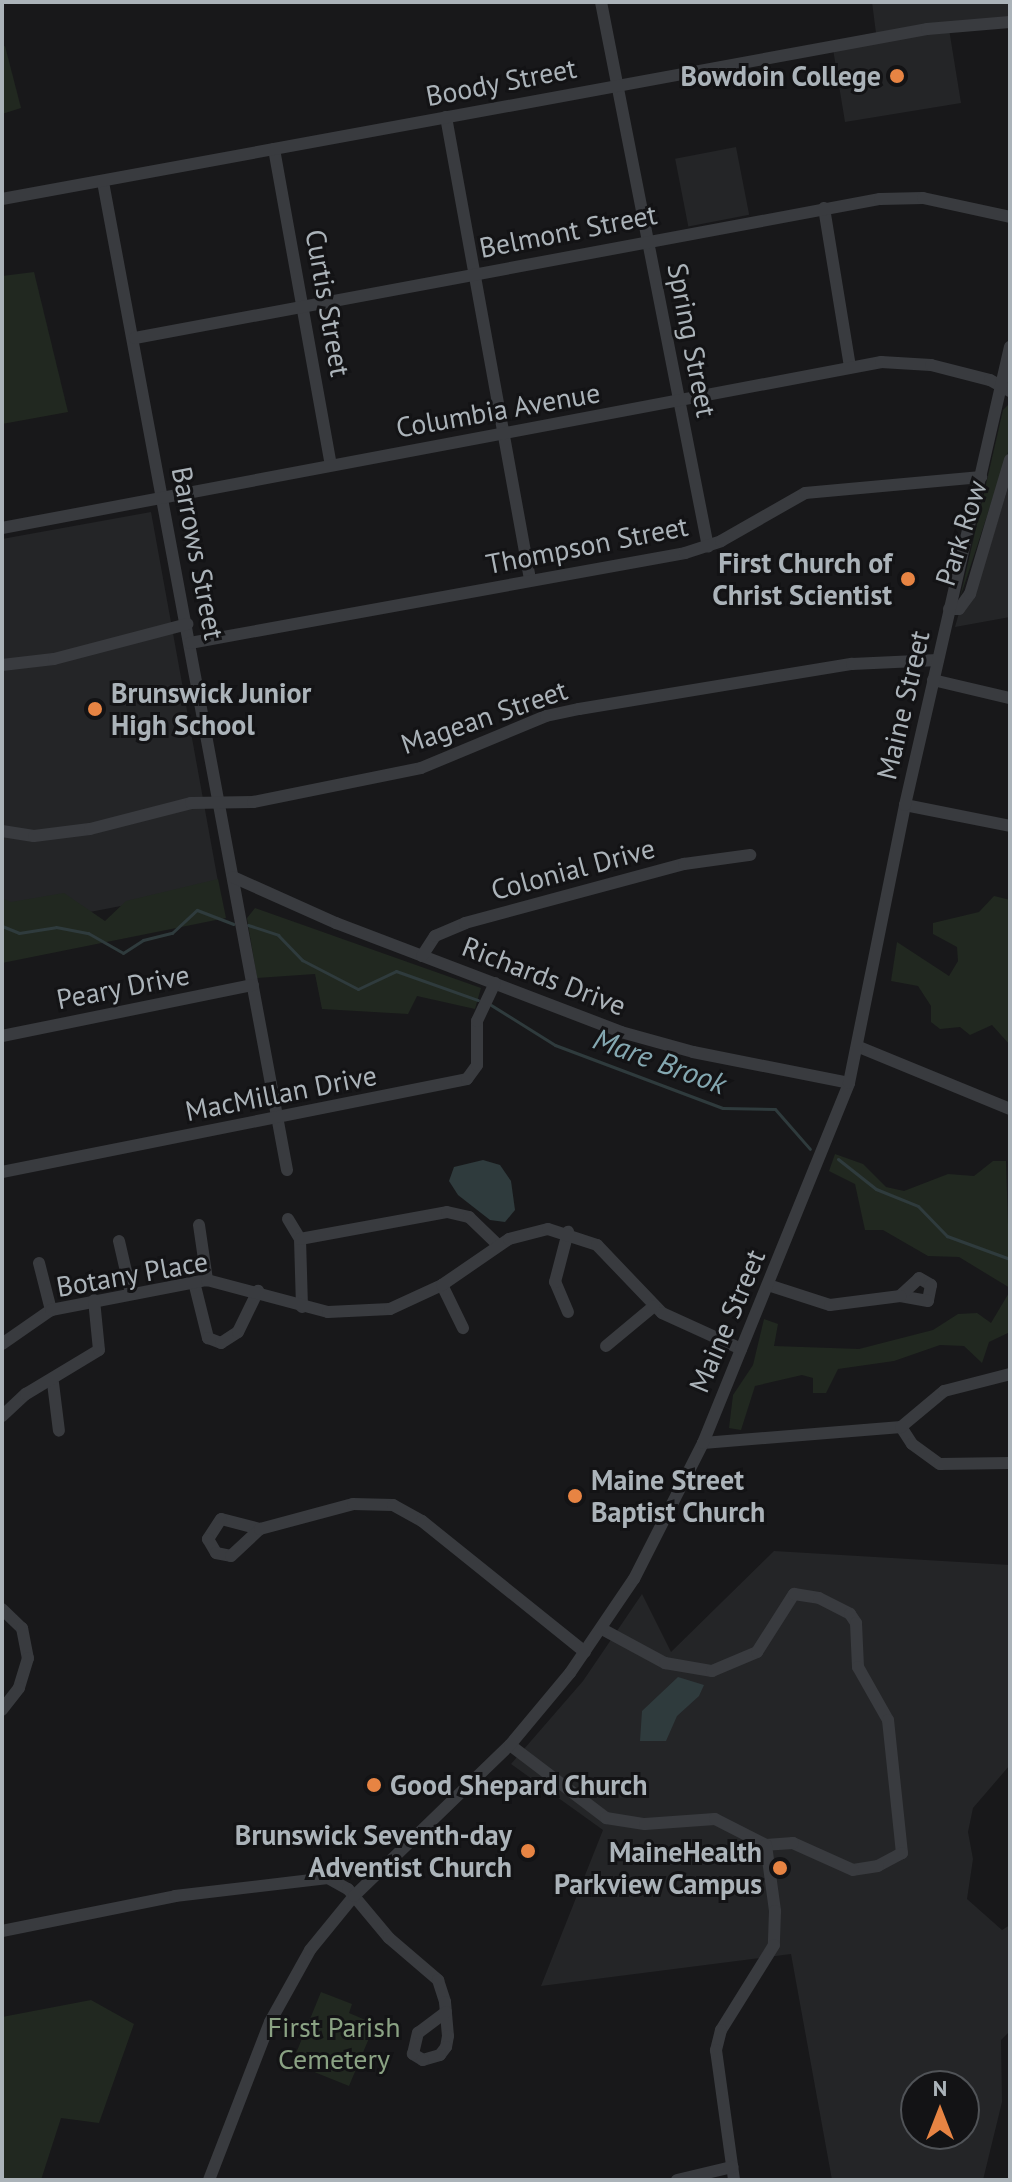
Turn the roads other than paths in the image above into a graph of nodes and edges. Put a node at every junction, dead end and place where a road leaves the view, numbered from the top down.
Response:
1 (601, 2) edge
2 (1010, 22) edge
3 (618, 85) junction
4 (446, 117) junction
5 (274, 149) junction
6 (103, 182) junction
7 (2, 199) edge
8 (824, 208) junction
9 (1010, 217) edge
10 (649, 241) junction
11 (475, 273) junction
12 (304, 306) junction
13 (135, 338) junction
14 (1010, 347) edge
15 (850, 367) junction
16 (1005, 388) edge
17 (680, 401) junction
18 (504, 434) junction
19 (1010, 460) edge
20 (331, 465) junction
21 (981, 477) junction
22 (163, 498) junction
23 (2, 528) edge
24 (708, 547) junction
25 (530, 580) junction
26 (949, 609) junction
27 (187, 624) junction
28 (190, 643) junction
29 (938, 660) junction
30 (2, 665) edge
31 (933, 680) junction
32 (1010, 698) edge
33 (219, 802) junction
34 (905, 805) junction
35 (1010, 826) edge
36 (2, 831) edge
37 (750, 855) dead end
38 (233, 877) junction
39 (422, 956) junction
40 (495, 983) junction
41 (253, 985) junction
42 (2, 1036) edge
43 (859, 1047) junction
44 (849, 1083) junction
45 (1010, 1109) edge
46 (277, 1118) junction
47 (287, 1170) dead end
48 (2, 1172) edge
49 (288, 1219) dead end
50 (199, 1225) dead end
51 (568, 1232) junction
52 (300, 1239) junction
53 (119, 1241) dead end
54 (498, 1245) junction
55 (39, 1263) dead end
56 (201, 1281) junction
57 (442, 1285) junction
58 (768, 1285) junction
59 (258, 1291) junction
60 (131, 1293) junction
61 (900, 1296) dead end
62 (94, 1300) junction
63 (654, 1306) junction
64 (302, 1307) junction
65 (51, 1310) junction
66 (568, 1312) dead end
67 (463, 1328) dead end
68 (3, 1342) edge
69 (606, 1346) dead end
70 (741, 1349) junction
71 (1010, 1374) edge
72 (53, 1383) junction
73 (2, 1416) edge
74 (901, 1427) junction
75 (59, 1431) dead end
76 (703, 1443) junction
77 (1010, 1463) edge
78 (260, 1529) dead end
79 (2, 1609) edge
80 (602, 1629) junction
81 (585, 1652) junction
82 (2, 1710) edge
83 (510, 1745) junction
84 (766, 1845) junction
85 (354, 1896) junction
86 (2, 1931) edge
87 (446, 2012) dead end
88 (733, 2174) edge
89 (209, 2180) edge
90 (677, 2180) edge

1 - 3 street, Spring Street
2 - 3 street, Boody Street
3 - 4 street, Boody Street
3 - 10 street, Spring Street
4 - 5 street, Boody Street
4 - 11 street
5 - 6 street, Boody Street
5 - 12 street, Curtis Street
6 - 7 street, Boody Street
6 - 13 street, Barrows Street
8 - 9 street, Belmont Street
8 - 10 street, Belmont Street
8 - 15 street
10 - 11 street, Belmont Street
10 - 17 street, Spring Street
11 - 12 street, Belmont Street
11 - 18 street
12 - 13 street, Belmont Street
12 - 20 street, Curtis Street
13 - 22 street, Barrows Street
14 - 16 street, Maine Street
15 - 16 street, Columbia Avenue
15 - 17 street, Columbia Avenue
16 - 21 street, Maine Street
17 - 18 street, Columbia Avenue
17 - 24 street, Spring Street
18 - 20 street, Columbia Avenue
18 - 25 street
19 - 26 street, Park Row
20 - 22 street, Columbia Avenue
21 - 24 street, Thompson Street
21 - 26 street, Maine Street
22 - 23 street, Columbia Avenue
22 - 27 street, Barrows Street
24 - 25 street, Thompson Street
25 - 28 street, Thompson Street
26 - 29 street, Maine Street
27 - 28 street, Barrows Street
27 - 30 street
28 - 33 street, Barrows Street
29 - 31 street, Maine Street
29 - 33 street, Magean Street
31 - 32 street
31 - 34 street, Maine Street
33 - 36 street, Magean Street
33 - 38 street, Barrows Street
34 - 35 street
34 - 43 street, Maine Street
37 - 39 street, Colonial Drive
38 - 39 street, Richards Drive
38 - 41 street, Barrows Street
39 - 40 street, Richards Drive
40 - 44 street, Richards Drive
40 - 46 street, MacMillan Drive
41 - 42 street, Peary Drive
41 - 46 street, Barrows Street
43 - 44 street, Maine Street
43 - 45 street
44 - 58 street, Maine Street
46 - 47 street, Barrows Street
46 - 48 street, MacMillan Drive
49 - 52 street
50 - 56 street
51 - 54 street, Botany Place
51 - 63 street
51 - 66 street
52 - 54 street
52 - 64 street
53 - 60 street
54 - 57 street, Botany Place
55 - 65 street
56 - 59 street, Botany Place
56 - 59 street
56 - 60 street, Botany Place
57 - 64 street, Botany Place
57 - 67 street
58 - 61 street
58 - 70 street, Maine Street
59 - 64 street, Botany Place
60 - 62 street, Botany Place
62 - 65 street, Botany Place
62 - 72 street
63 - 69 street
63 - 70 street
65 - 68 street, Botany Place
70 - 76 street, Maine Street
71 - 74 street
72 - 73 street
72 - 75 street
74 - 76 street
74 - 77 street
76 - 80 street, Maine Street
78 - 81 street
79 - 82 street
80 - 81 street, Maine Street
80 - 84 street
81 - 83 street, Maine Street
83 - 84 street
83 - 85 street, Maine Street
84 - 88 street
85 - 86 street
85 - 87 street
85 - 89 street, Maine Street
88 - 90 street

